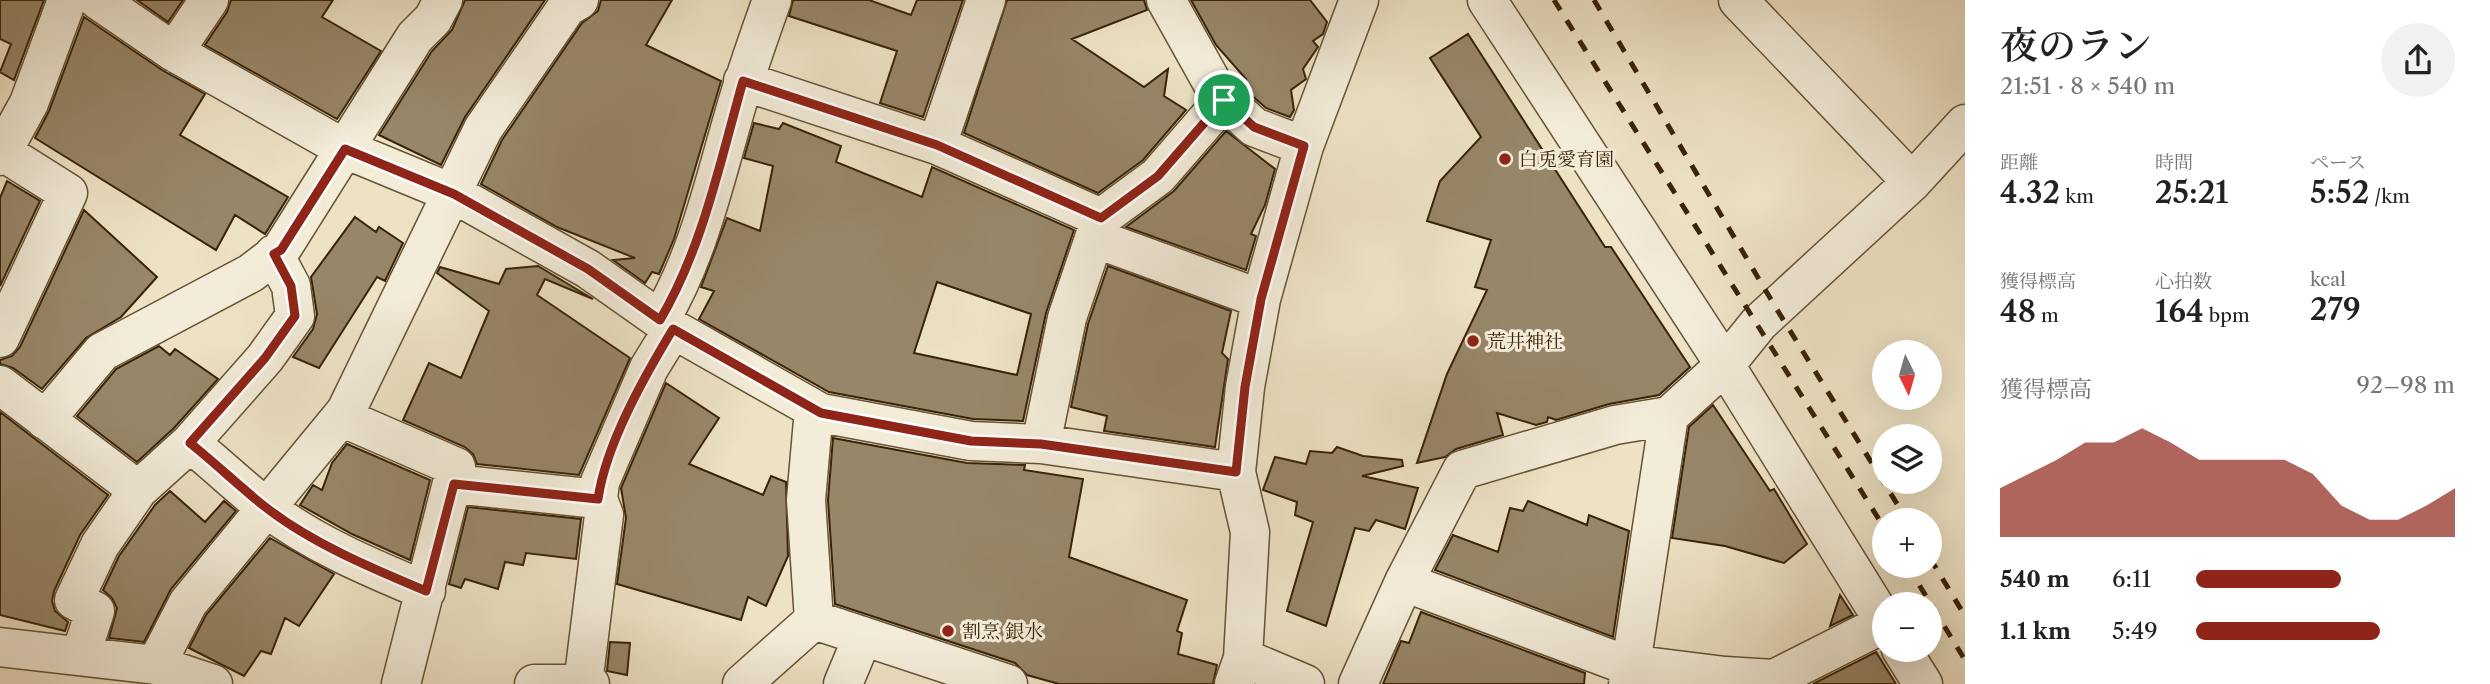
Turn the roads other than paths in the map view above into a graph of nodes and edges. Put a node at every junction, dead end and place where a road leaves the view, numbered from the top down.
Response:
1 (67, 0) edge
2 (99, 0) edge
3 (209, 0) edge
4 (443, 0) edge
5 (772, 0) edge
6 (986, 0) edge
7 (1166, 0) edge
8 (1487, 0) edge
9 (1738, 0) edge
10 (573, 3) edge
11 (1354, 4) edge
12 (174, 52) junction
13 (743, 81) junction
14 (1224, 100) junction
15 (1965, 124) edge
16 (937, 145) junction
17 (1304, 146) junction
18 (345, 149) junction
19 (1, 154) edge
20 (1912, 182) junction
21 (454, 194) junction
22 (1097, 228) junction
23 (274, 254) junction
24 (1261, 299) junction
25 (666, 325) junction
26 (0, 337) edge
27 (1725, 365) junction
28 (0, 385) edge
29 (814, 409) junction
30 (1669, 416) junction
31 (341, 417) junction
32 (45, 420) junction
33 (190, 443) junction
34 (1041, 444) junction
35 (1236, 472) junction
36 (454, 484) junction
37 (138, 490) junction
38 (598, 499) junction
39 (265, 507) junction
40 (1404, 582) junction
41 (426, 591) junction
42 (1872, 602) edge
43 (814, 620) junction
44 (1872, 630) edge
45 (863, 636) junction
46 (0, 647) edge
47 (81, 654) junction
48 (1909, 662) edge
49 (156, 665) junction
50 (1238, 671) edge
51 (1630, 674) edge
52 (1762, 681) edge
53 (213, 684) edge
54 (401, 684) edge
55 (534, 684) edge
56 (583, 684) edge
57 (590, 684) edge
58 (742, 684) edge
59 (843, 684) edge
60 (1009, 684) edge
61 (1305, 684) edge
62 (1358, 684) edge
63 (1923, 684) edge

1 - 19 street
2 - 12 street
3 - 12 street
4 - 18 street
5 - 13 street
6 - 16 street
7 - 14 street
8 - 27 street
9 - 20 street
10 - 21 street
11 - 17 street
12 - 18 street
13 - 16 street
13 - 25 street
14 - 17 street
14 - 22 street
15 - 20 street
16 - 22 street
17 - 24 street
18 - 21 street
18 - 23 street
19 - 26 street
20 - 27 street
21 - 25 street
21 - 31 street
22 - 24 street
22 - 34 street
23 - 32 street
23 - 33 street
24 - 35 street
25 - 29 street
25 - 38 street
27 - 30 street
27 - 42 street
28 - 32 street
29 - 34 street
29 - 43 street
30 - 40 street
30 - 51 street
31 - 36 street
31 - 39 street
32 - 37 street
33 - 37 street
33 - 39 street
34 - 35 street
35 - 50 street
36 - 38 street
36 - 41 street
37 - 47 street
38 - 56 street
39 - 41 street
39 - 49 street
40 - 51 street
40 - 62 street
41 - 54 street
43 - 45 street
43 - 58 street
44 - 52 street
45 - 59 street
45 - 60 street
46 - 47 street
47 - 49 street
48 - 63 street
49 - 53 street
50 - 61 street
51 - 52 street
55 - 56 street
56 - 57 street

